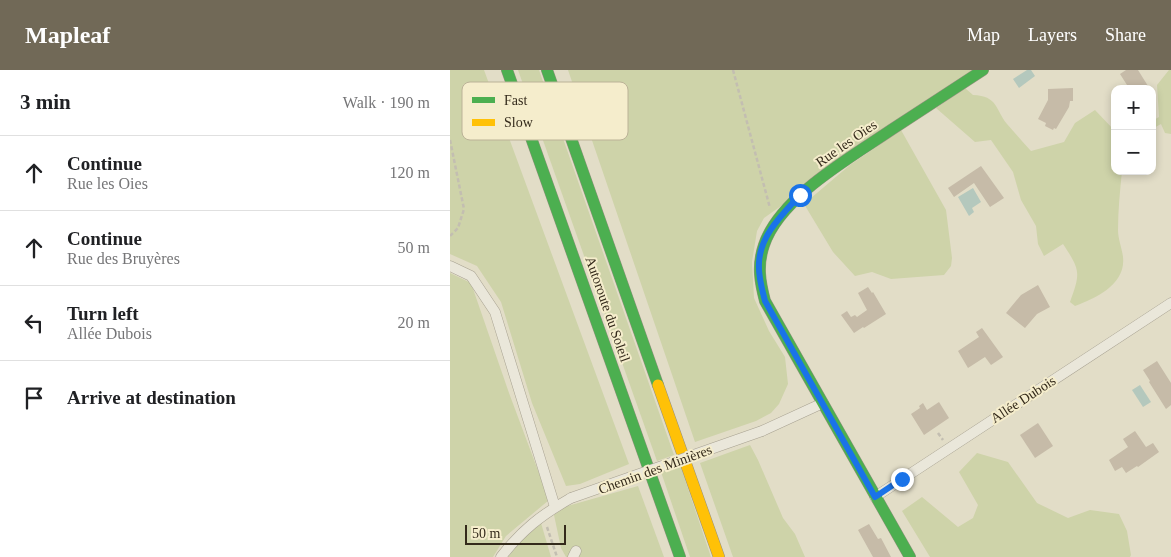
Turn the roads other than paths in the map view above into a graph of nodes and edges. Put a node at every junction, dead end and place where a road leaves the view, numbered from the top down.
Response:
1 (507, 70) edge
2 (547, 70) edge
3 (984, 70) edge
4 (511, 82) edge
5 (551, 82) edge
6 (532, 140) edge
7 (572, 140) edge
8 (450, 266) edge
9 (1171, 303) edge
10 (823, 403) junction
11 (875, 497) junction
12 (555, 507) junction
13 (501, 557) edge
14 (680, 557) edge
15 (719, 557) edge
16 (910, 557) edge

1 - 4 main road, Autoroute du Soleil
2 - 5 main road, Autoroute du Soleil
3 - 10 main road, Rue les Oies
6 - 14 main road, Autoroute du Soleil
7 - 15 main road, Autoroute du Soleil
8 - 12 street
9 - 11 street, Allée Dubois
10 - 11 main road, Rue les Oies
10 - 12 street, Chemin des Minières, bridge
11 - 16 main road, Rue les Oies
12 - 13 street, Chemin des Minières

